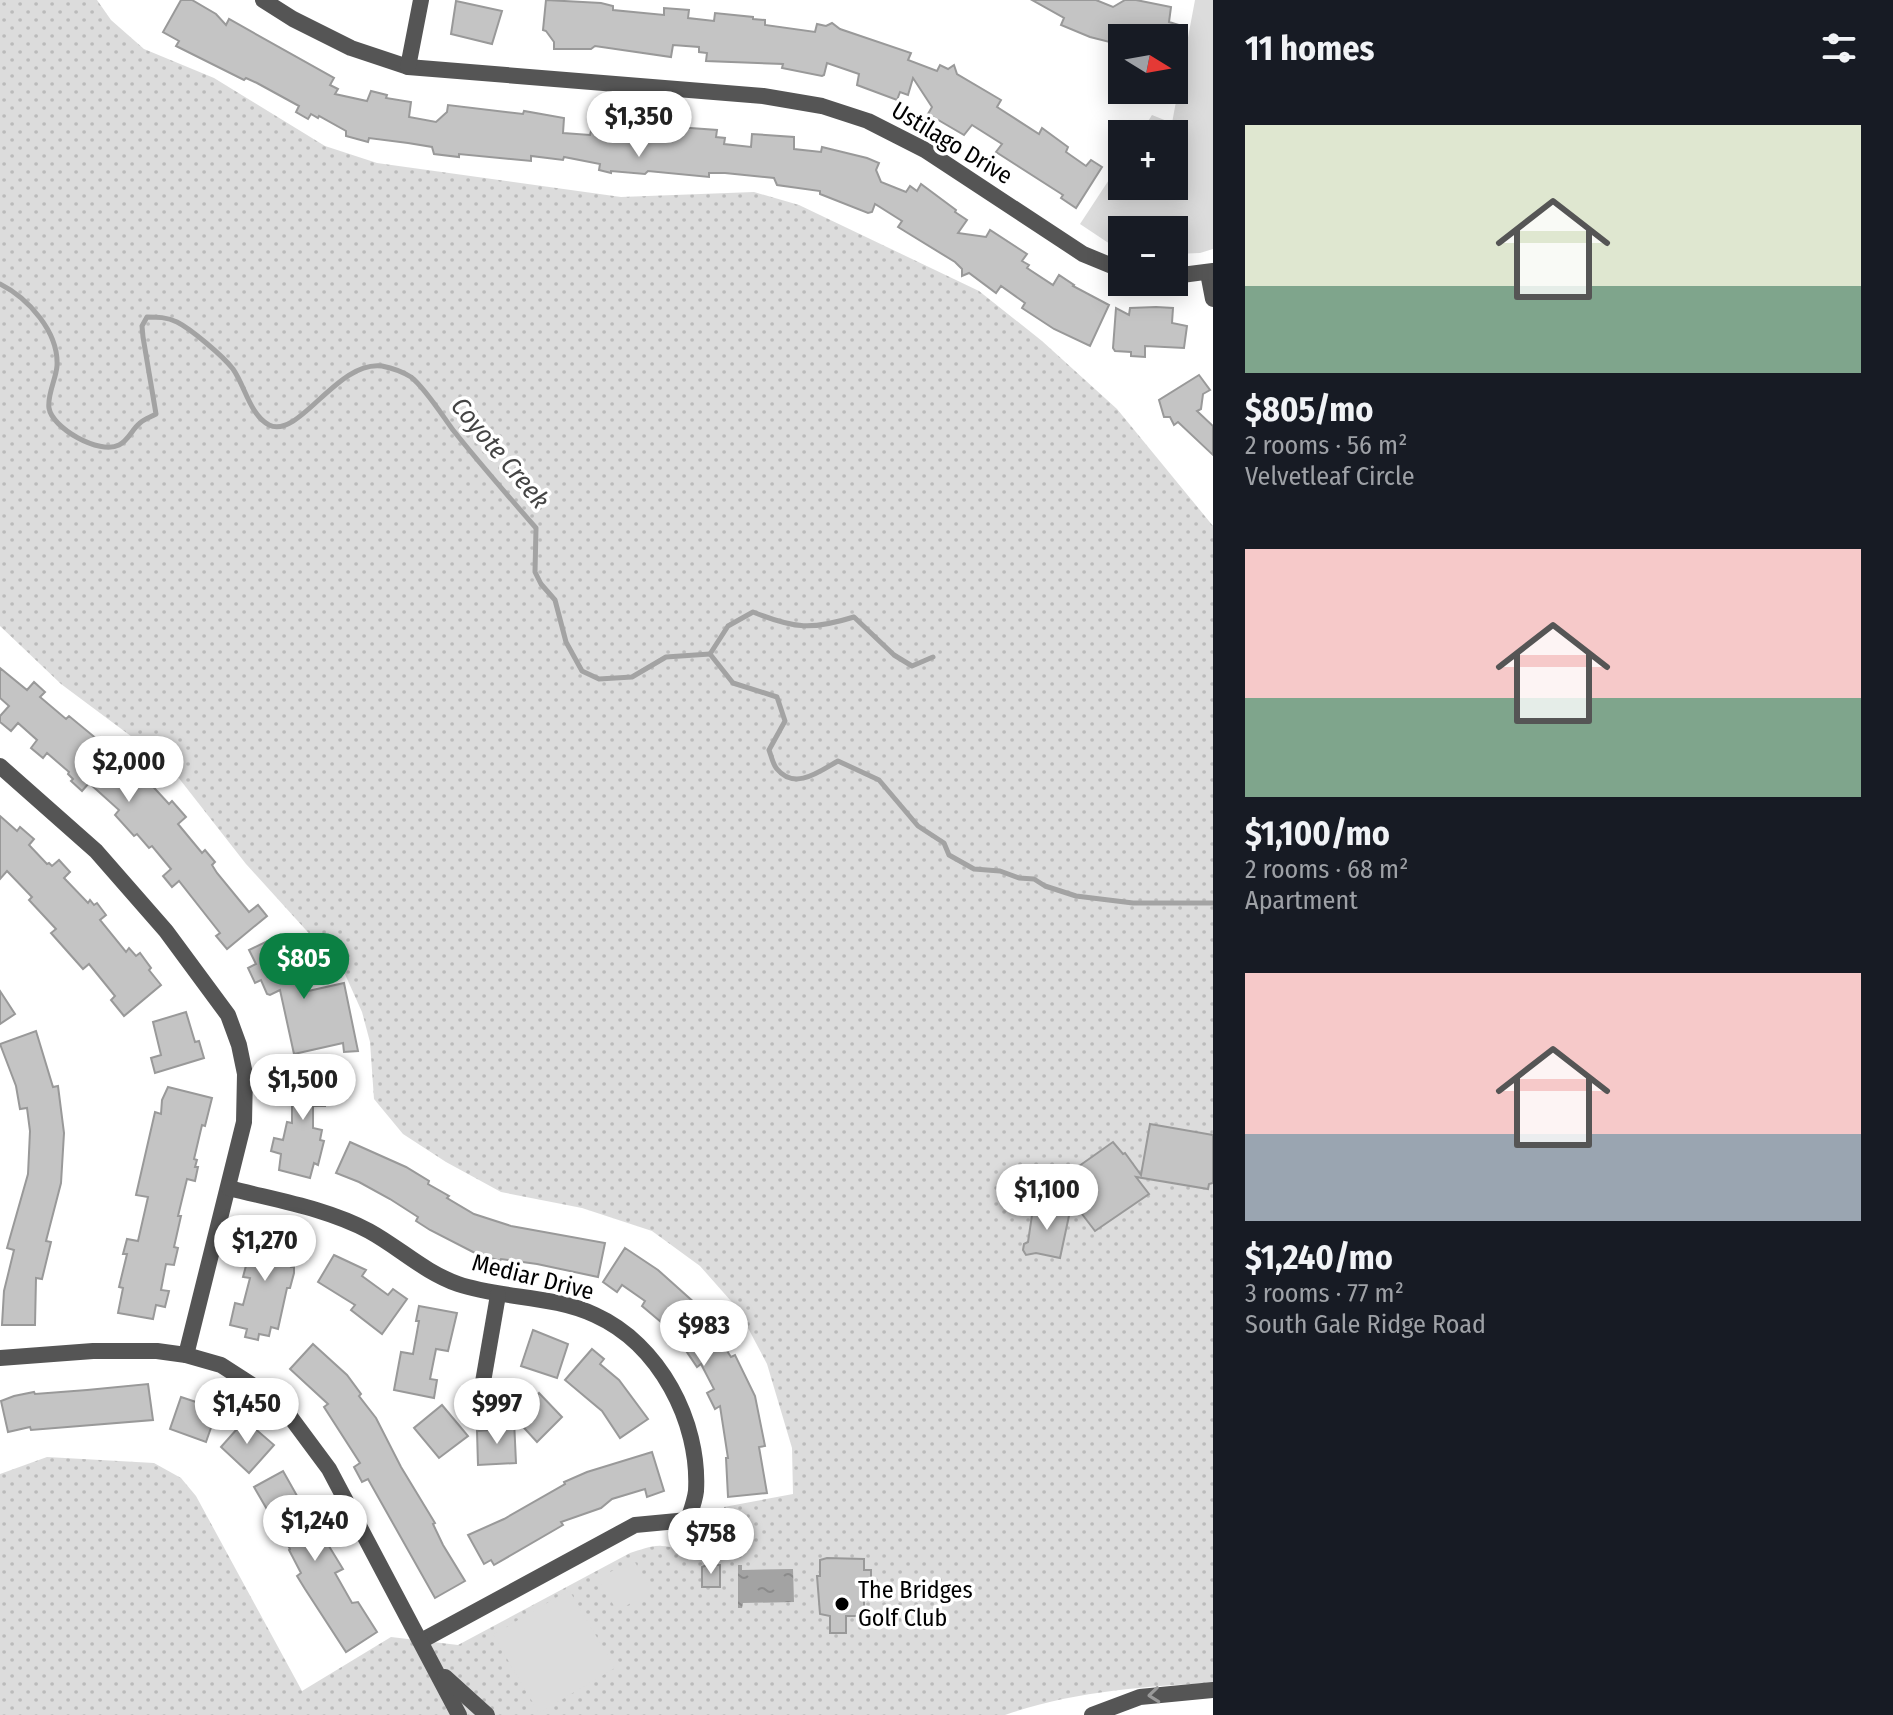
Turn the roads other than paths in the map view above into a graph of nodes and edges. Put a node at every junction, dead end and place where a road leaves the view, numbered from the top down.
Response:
1 (263, 0) edge
2 (421, 0) edge
3 (408, 67) junction
4 (1108, 264) edge
5 (1211, 272) edge
6 (1188, 274) edge
7 (1213, 299) edge
8 (0, 766) edge
9 (229, 1188) junction
10 (498, 1295) junction
11 (186, 1355) junction
12 (0, 1358) edge
13 (483, 1382) dead end
14 (421, 1641) junction
15 (437, 1670) junction
16 (1213, 1690) edge
17 (459, 1715) edge
18 (487, 1715) edge
19 (1099, 1715) edge

1 - 3 street, Ustilago Drive
2 - 3 street
3 - 4 street, Ustilago Drive
5 - 6 street
5 - 7 street
8 - 9 street
9 - 10 street, Mediar Drive
9 - 11 street
10 - 13 street
10 - 14 street, Mediar Drive
11 - 12 street
11 - 14 street
14 - 15 street
15 - 17 street
15 - 18 street
16 -> 19 street

